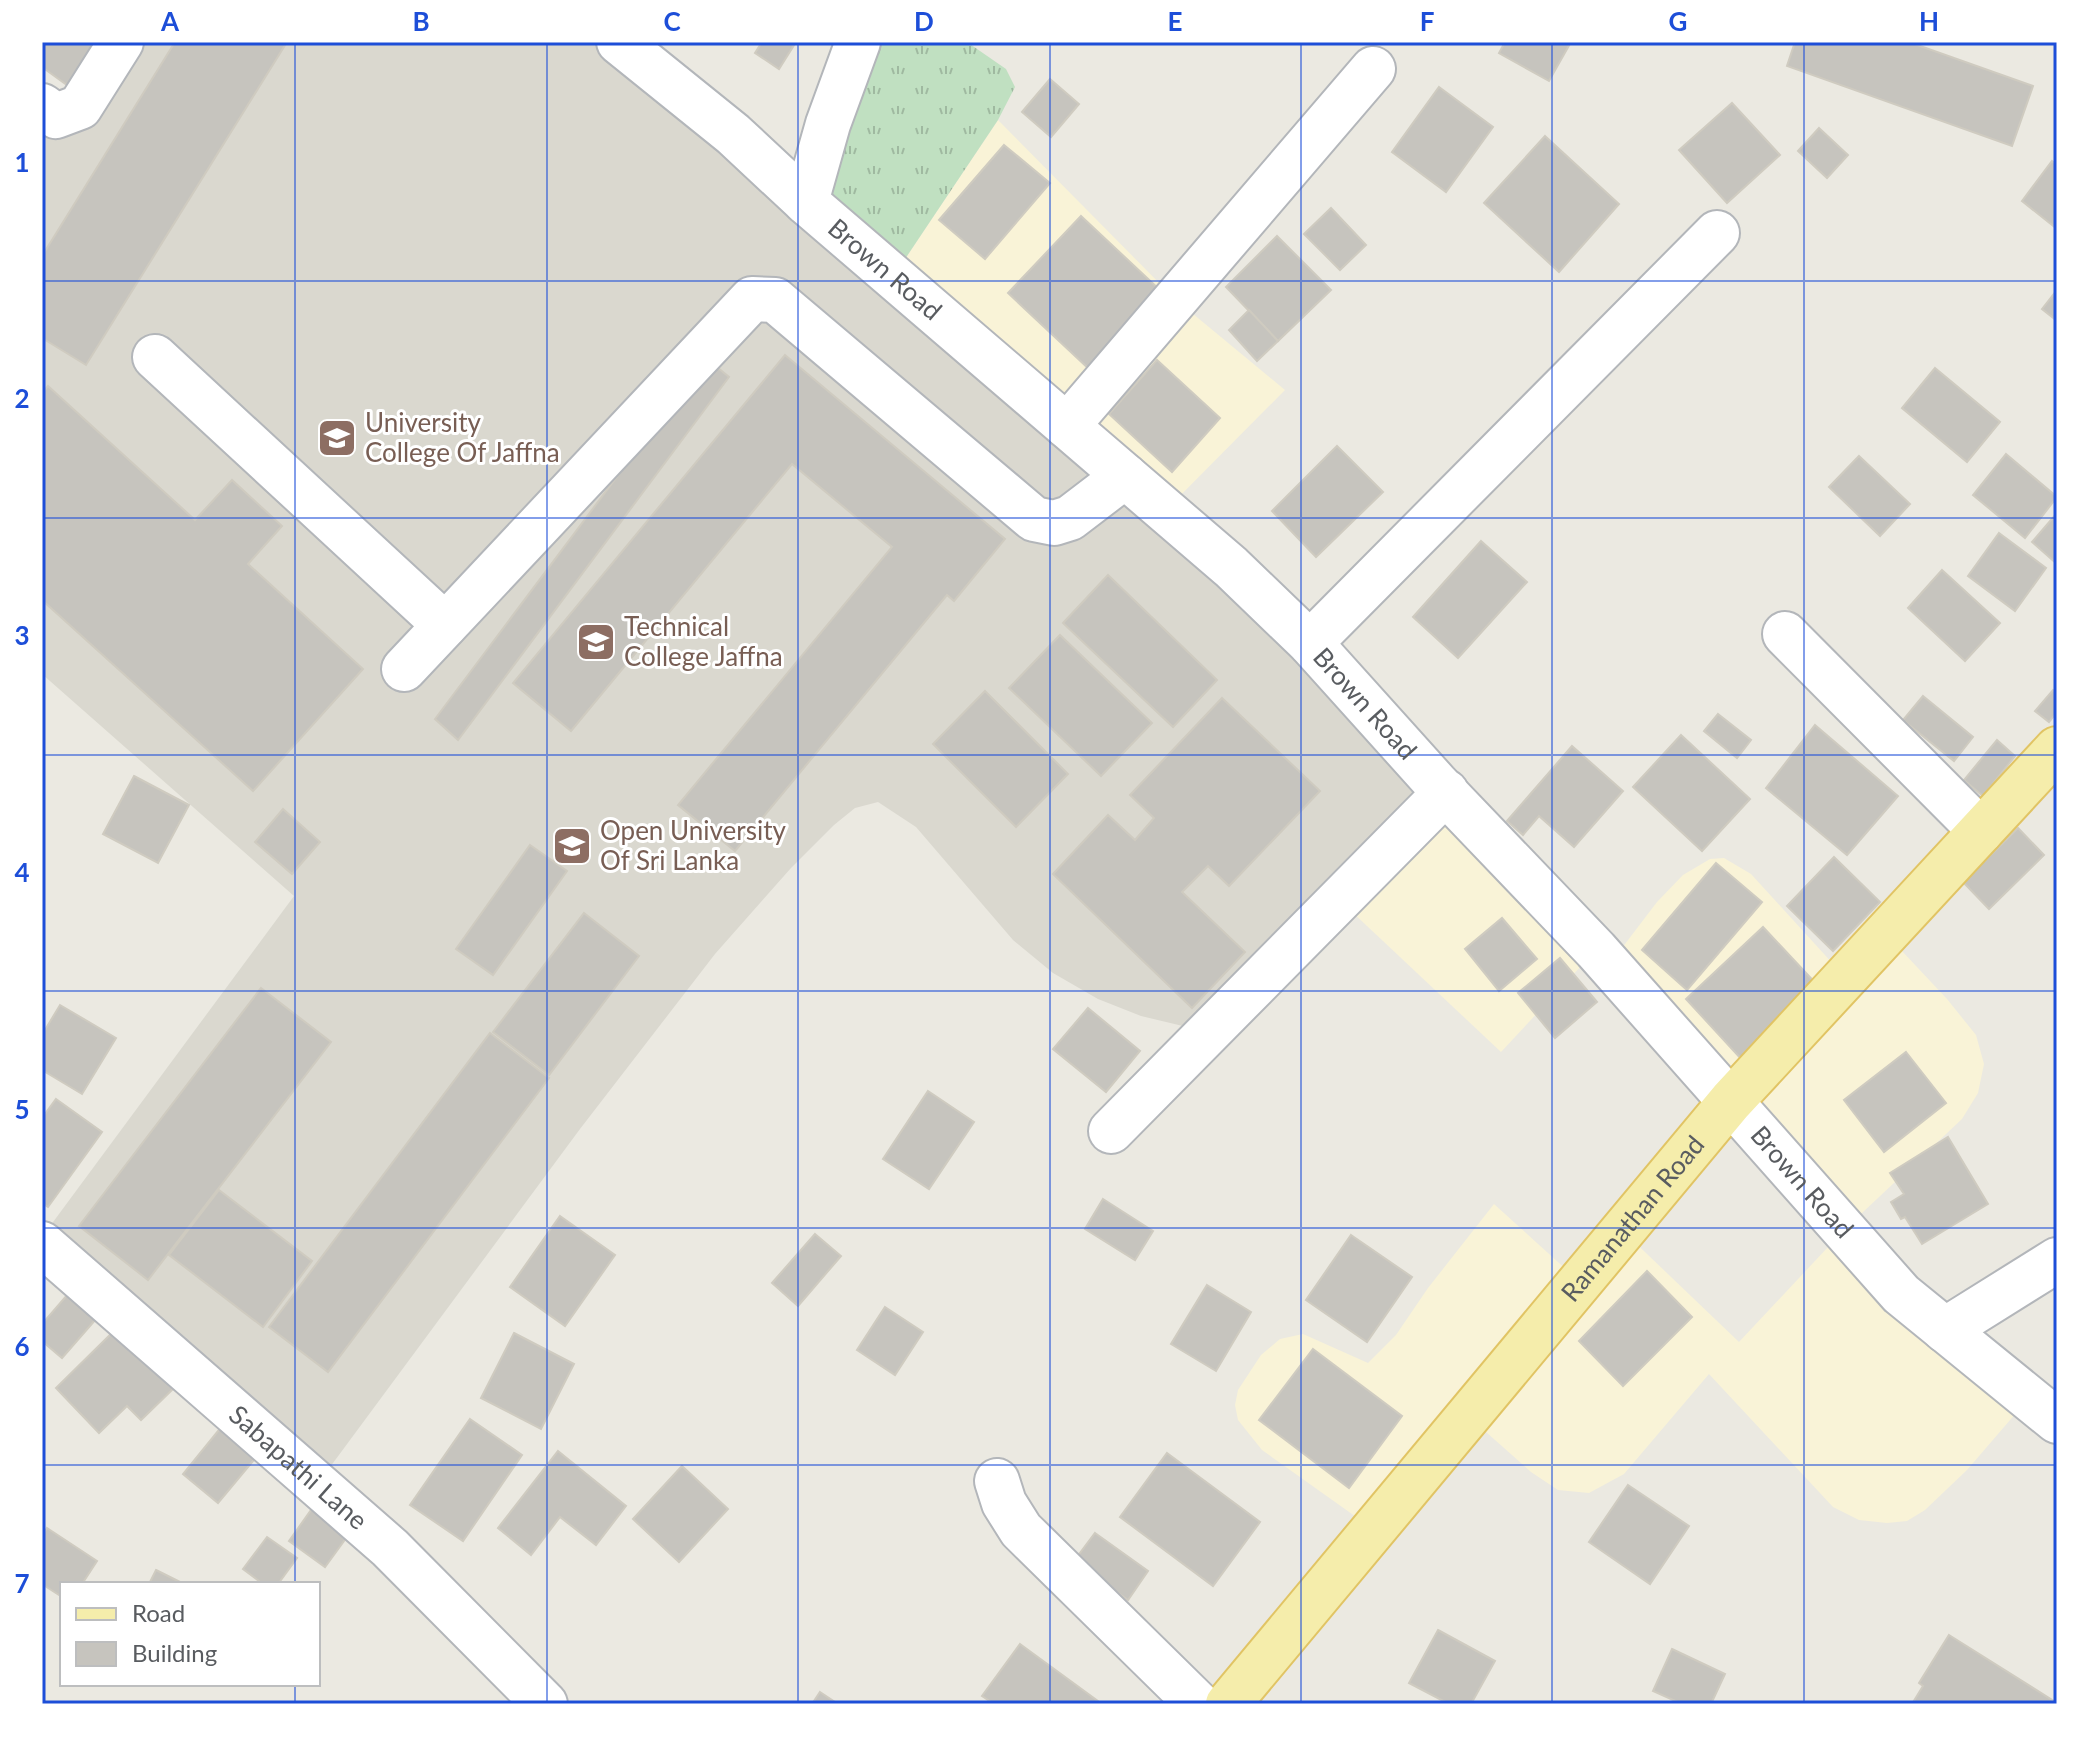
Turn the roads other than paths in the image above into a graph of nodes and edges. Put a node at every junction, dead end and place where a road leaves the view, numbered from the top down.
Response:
1 (121, 42) edge
2 (619, 42) edge
3 (858, 42) edge
4 (1373, 69) dead end
5 (42, 106) edge
6 (806, 202) junction
7 (1717, 233) dead end
8 (155, 357) dead end
9 (1067, 426) junction
10 (1125, 476) junction
11 (445, 625) junction
12 (1785, 634) dead end
13 (1310, 643) junction
14 (404, 669) dead end
15 (2057, 749) edge
16 (1446, 792) junction
17 (1981, 831) junction
18 (1731, 1101) junction
19 (1111, 1131) dead end
20 (42, 1244) edge
21 (2057, 1260) edge
22 (1945, 1330) junction
23 (2057, 1421) edge
24 (997, 1481) dead end
25 (545, 1704) edge
26 (1198, 1704) edge
27 (1228, 1704) edge

1 - 5 street
2 - 6 street, Brown Road
3 - 6 street
4 - 9 street
6 - 9 street, Brown Road
7 - 13 street
8 - 11 street
9 - 10 street, Brown Road
10 - 11 street
10 - 13 street, Brown Road
11 - 14 street
12 - 17 street
13 - 16 street, Brown Road
15 - 17 main road, Ramanathan Road
16 - 18 street, Brown Road
16 - 19 street
17 - 18 main road, Ramanathan Road
18 - 22 street, Brown Road
18 - 27 main road, Ramanathan Road
20 - 25 street, Sabapathi Lane
21 - 22 street
22 - 23 street, Brown Road
24 - 26 street

